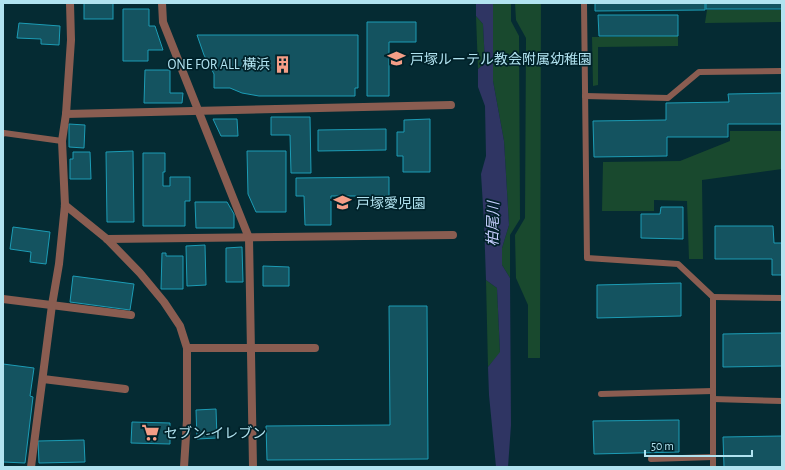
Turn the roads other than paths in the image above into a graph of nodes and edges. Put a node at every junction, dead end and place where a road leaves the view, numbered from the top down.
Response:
1 (70, 3) edge
2 (162, 3) edge
3 (584, 3) edge
4 (782, 71) edge
5 (585, 96) junction
6 (451, 105) dead end
7 (199, 111) junction
8 (66, 114) junction
9 (3, 134) edge
10 (62, 141) junction
11 (65, 205) junction
12 (453, 235) dead end
13 (249, 238) junction
14 (107, 240) junction
15 (713, 297) junction
16 (782, 298) edge
17 (3, 299) edge
18 (52, 304) junction
19 (131, 315) dead end
20 (187, 348) junction
21 (250, 348) junction
22 (315, 348) dead end
23 (43, 379) junction
24 (125, 389) dead end
25 (713, 391) junction
26 (602, 394) dead end
27 (713, 399) junction
28 (782, 401) edge
29 (714, 458) junction
30 (651, 459) dead end
31 (31, 467) edge
32 (184, 467) edge
33 (253, 467) edge
34 (713, 467) edge

1 - 8 street
2 - 7 street
3 - 5 lane
4 - 5 lane
5 - 15 lane
6 - 7 street
7 - 8 street
7 - 13 street
8 - 10 street
9 - 10 lane
10 - 11 street
11 - 14 street
11 - 18 street
12 - 13 street
13 - 14 street
13 - 21 street
14 - 20 street
15 - 16 lane
15 - 25 lane
17 - 18 street
18 - 19 street
18 - 23 street
20 - 21 street
20 - 32 street
21 - 22 street
21 - 33 street
23 - 24 street
23 - 31 street
25 - 26 lane
25 - 27 lane
27 - 28 lane
27 - 29 lane
29 - 30 lane
29 - 34 lane

